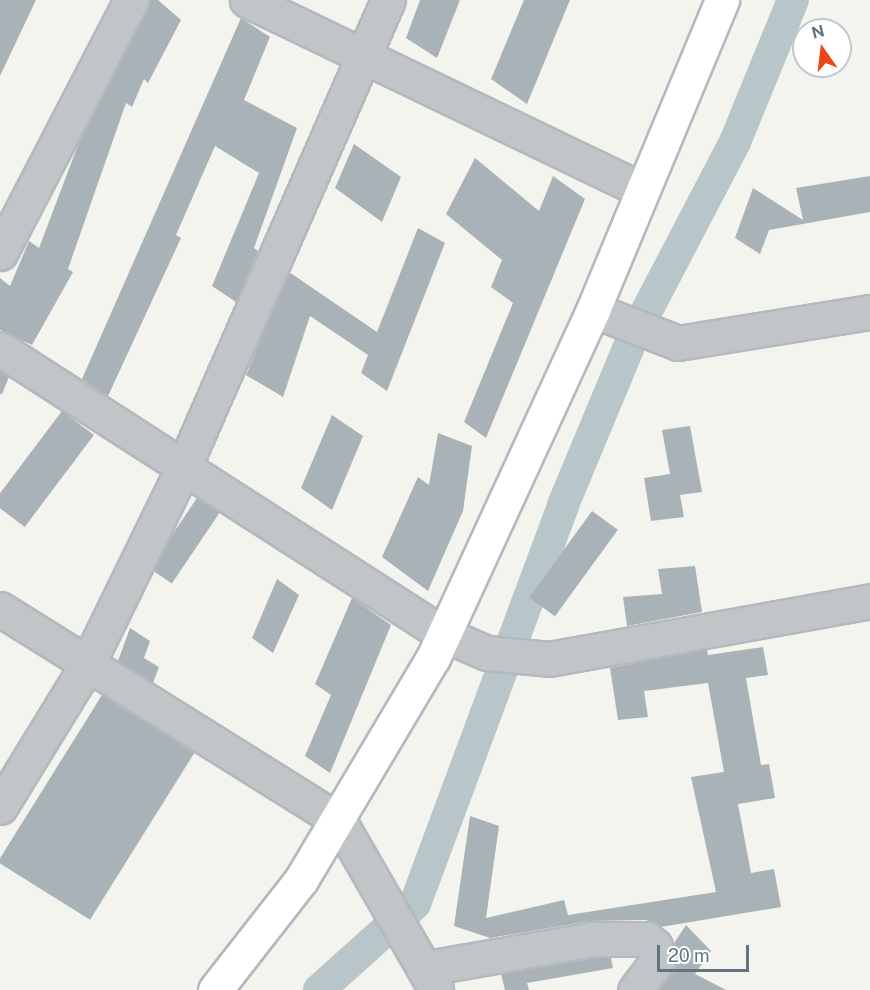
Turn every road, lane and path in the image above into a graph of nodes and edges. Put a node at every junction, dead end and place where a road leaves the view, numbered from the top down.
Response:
1 (131, 0) edge
2 (248, 0) edge
3 (388, 0) edge
4 (722, 0) edge
5 (362, 55) junction
6 (640, 189) junction
7 (0, 253) edge
8 (593, 310) junction
9 (870, 312) edge
10 (0, 349) edge
11 (185, 464) junction
12 (870, 601) edge
13 (0, 609) edge
14 (443, 633) junction
15 (87, 664) junction
16 (0, 807) edge
17 (339, 821) junction
18 (432, 979) edge
19 (215, 990) edge
20 (635, 990) edge

1 - 7 street
2 - 5 street
3 - 5 street
4 - 6 street
5 - 6 street
5 - 11 street
6 - 8 street
8 - 9 street
8 - 14 street
10 - 11 street
11 - 14 street
11 - 15 street
12 - 14 street
13 - 15 street
14 - 17 street
15 - 16 street
15 - 17 street
17 - 18 street
17 - 19 street
18 - 20 street

